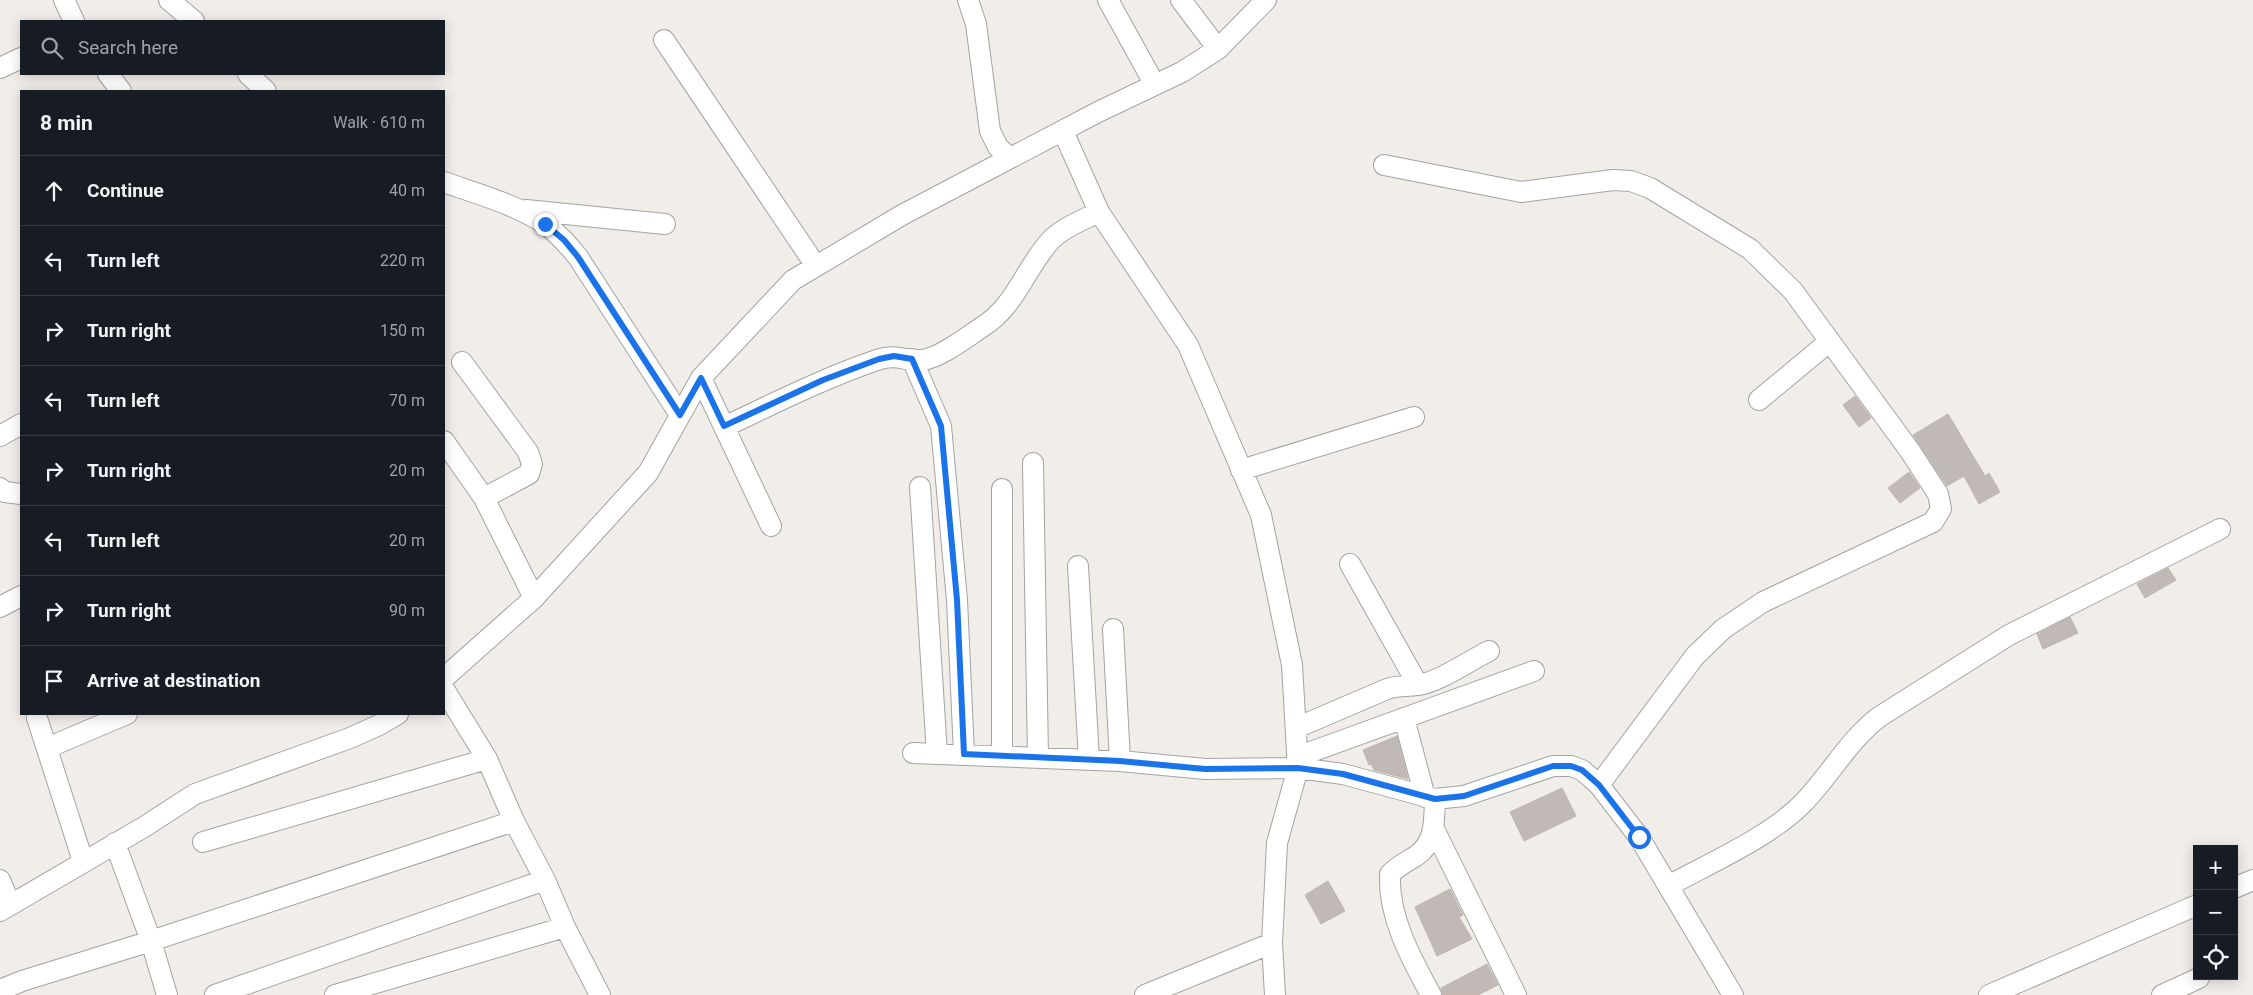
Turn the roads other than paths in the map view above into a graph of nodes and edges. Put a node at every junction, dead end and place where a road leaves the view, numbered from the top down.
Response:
1 (64, 0) edge
2 (169, 0) edge
3 (968, 0) edge
4 (1108, 0) edge
5 (1181, 0) edge
6 (1266, 0) edge
7 (74, 20) edge
8 (193, 20) edge
9 (664, 40) dead end
10 (1218, 49) junction
11 (20, 58) edge
12 (0, 68) edge
13 (109, 75) edge
14 (249, 75) edge
15 (1155, 85) junction
16 (120, 90) edge
17 (265, 90) edge
18 (1063, 130) junction
19 (1010, 158) junction
20 (1384, 165) dead end
21 (445, 182) edge
22 (516, 209) junction
23 (1099, 212) junction
24 (665, 224) dead end
25 (816, 266) junction
26 (1830, 341) junction
27 (912, 359) junction
28 (462, 362) dead end
29 (701, 378) junction
30 (1759, 400) dead end
31 (680, 415) junction
32 (1414, 417) dead end
33 (20, 425) edge
34 (724, 426) junction
35 (0, 436) edge
36 (445, 442) edge
37 (1033, 463) dead end
38 (1242, 470) junction
39 (920, 487) dead end
40 (0, 488) edge
41 (1002, 489) dead end
42 (20, 494) edge
43 (484, 498) junction
44 (770, 526) dead end
45 (2220, 530) dead end
46 (1350, 564) dead end
47 (1078, 566) dead end
48 (20, 597) edge
49 (534, 598) junction
50 (0, 607) edge
51 (1112, 629) dead end
52 (1488, 651) dead end
53 (1534, 671) dead end
54 (445, 677) edge
55 (1418, 685) junction
56 (445, 691) edge
57 (126, 715) edge
58 (396, 715) edge
59 (37, 718) dead end
60 (1404, 718) junction
61 (1296, 728) junction
62 (47, 748) junction
63 (913, 752) dead end
64 (937, 754) junction
65 (964, 754) junction
66 (1002, 756) junction
67 (487, 758) junction
68 (1038, 758) junction
69 (1089, 760) junction
70 (1120, 761) junction
71 (1298, 762) junction
72 (1599, 785) junction
73 (1430, 798) junction
74 (514, 821) junction
75 (1434, 829) junction
76 (203, 842) dead end
77 (115, 843) junction
78 (84, 861) junction
79 (0, 880) edge
80 (545, 880) junction
81 (2253, 880) edge
82 (1668, 886) junction
83 (2238, 886) edge
84 (2193, 907) edge
85 (5, 908) edge
86 (565, 927) junction
87 (151, 941) junction
88 (1272, 942) junction
89 (2194, 980) edge
90 (0, 990) edge
91 (167, 995) edge
92 (215, 995) edge
93 (335, 995) edge
94 (600, 995) edge
95 (1146, 995) edge
96 (1275, 995) edge
97 (1431, 995) edge
98 (1516, 995) edge
99 (1733, 995) edge
100 (1989, 995) edge
101 (2162, 995) edge

1 - 7 street
2 - 8 street
3 - 19 street
4 - 15 street
5 - 10 street
6 - 10 street
9 - 25 street
10 - 15 street
11 - 12 street
13 - 16 street
14 - 17 street
15 - 18 street
18 - 19 street
18 - 23 street
19 - 25 street
20 - 26 street
21 - 22 street
22 - 24 street
22 - 31 street
23 - 27 street
23 - 38 street
25 - 29 street
26 - 30 street
26 - 72 street
27 - 34 street
27 - 65 street
28 - 43 street
29 - 31 street
29 - 34 street
31 - 49 street
32 - 38 street
33 - 35 street
34 - 44 street
36 - 43 street
37 - 68 street
38 - 61 street
39 - 64 street
40 - 42 street
41 - 66 street
43 - 49 street
45 - 82 street
46 - 55 street
47 - 69 street
48 - 50 street
49 - 54 street
51 - 70 street
52 - 55 street
53 - 60 street
55 - 61 street
56 - 67 street
57 - 62 street
58 - 77 street
59 - 62 street
60 - 71 street
60 - 73 street
61 - 71 street
62 - 78 street
63 - 64 street
64 - 65 street
65 - 66 street
66 - 68 street
67 - 74 street
67 - 76 street
68 - 69 street
69 - 70 street
70 - 71 street
71 - 73 street
71 - 88 street
72 - 73 street
72 - 82 street
73 - 75 street
74 - 80 street
74 - 87 street
75 - 97 street
75 - 98 street
77 - 78 street
77 - 87 street
78 - 85 street
79 - 85 street
80 - 86 street
80 - 92 street
81 - 83 street
82 - 99 street
84 - 100 street
86 - 93 street
86 - 94 street
87 - 90 street
87 - 91 street
88 - 95 street
88 - 96 street
89 - 101 street

